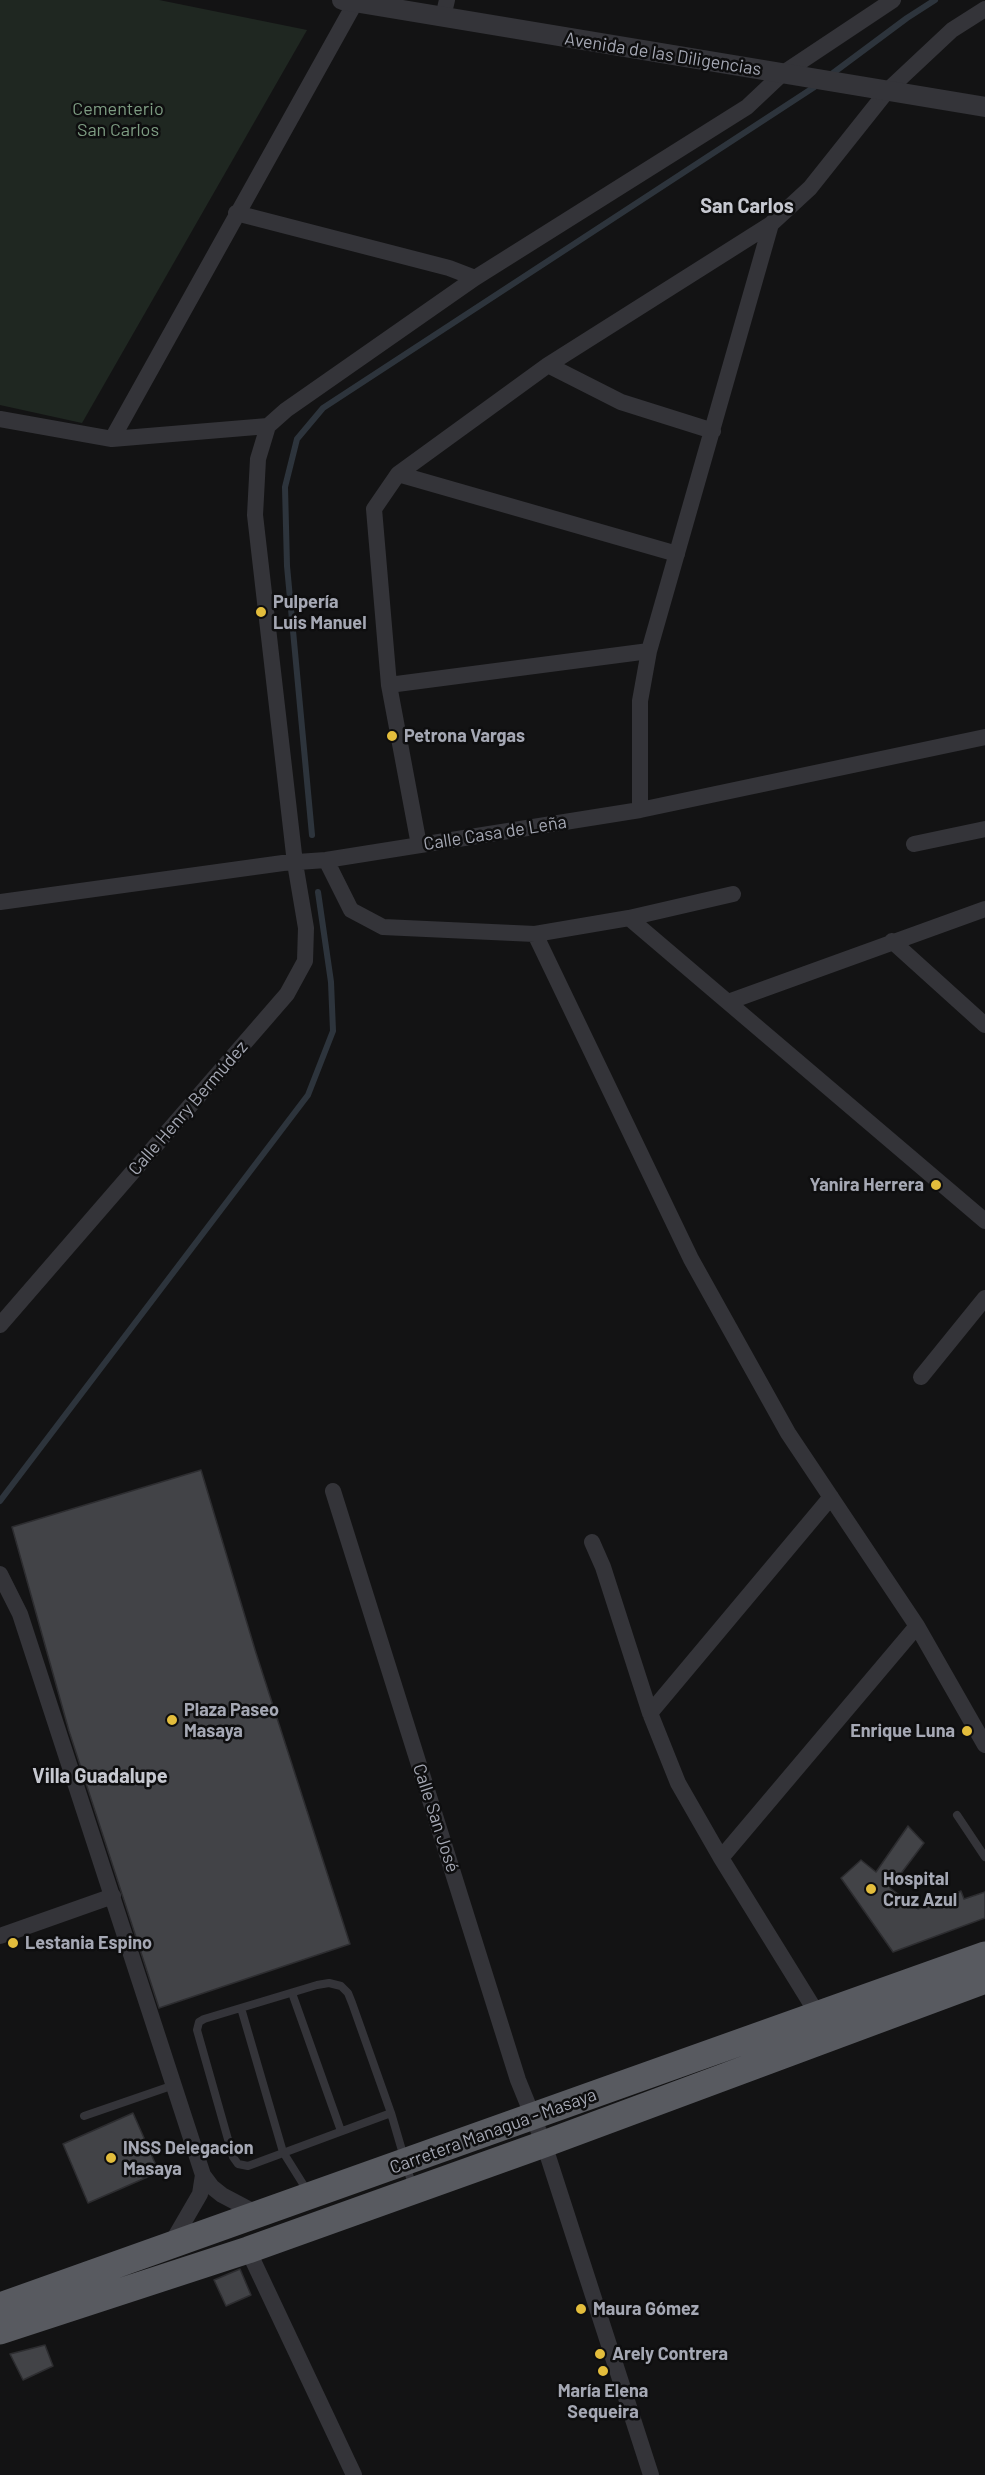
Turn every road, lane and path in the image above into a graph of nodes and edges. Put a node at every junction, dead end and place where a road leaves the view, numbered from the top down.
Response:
1 (893, 0) edge
2 (348, 1) edge
3 (445, 9) edge
4 (985, 9) edge
5 (792, 75) junction
6 (888, 90) junction
7 (985, 107) edge
8 (236, 213) junction
9 (771, 224) junction
10 (475, 278) junction
11 (548, 365) junction
12 (0, 419) edge
13 (268, 426) junction
14 (713, 431) junction
15 (112, 439) junction
16 (398, 474) junction
17 (677, 554) junction
18 (649, 651) junction
19 (389, 685) junction
20 (985, 737) edge
21 (640, 810) junction
22 (985, 829) edge
23 (914, 844) dead end
24 (419, 845) junction
25 (326, 860) junction
26 (295, 863) junction
27 (733, 894) dead end
28 (0, 902) edge
29 (985, 909) edge
30 (629, 918) junction
31 (535, 933) junction
32 (892, 941) junction
33 (728, 1002) junction
34 (985, 1025) edge
35 (985, 1221) edge
36 (985, 1298) edge
37 (0, 1325) edge
38 (921, 1377) dead end
39 (333, 1491) dead end
40 (831, 1497) junction
41 (592, 1542) dead end
42 (0, 1574) edge
43 (917, 1626) junction
44 (650, 1713) junction
45 (985, 1745) edge
46 (957, 1815) dead end
47 (985, 1857) edge
48 (721, 1858) junction
49 (113, 1896) junction
50 (0, 1936) edge
51 (985, 1955) edge
52 (985, 1980) edge
53 (292, 1993) junction
54 (241, 2008) junction
55 (818, 2015) junction
56 (174, 2085) junction
57 (391, 2113) junction
58 (84, 2116) dead end
59 (533, 2117) junction
60 (341, 2130) junction
61 (544, 2144) junction
62 (283, 2152) junction
63 (404, 2163) junction
64 (203, 2175) junction
65 (414, 2191) junction
66 (310, 2195) junction
67 (258, 2214) junction
68 (171, 2245) junction
69 (248, 2250) junction
70 (0, 2306) edge
71 (0, 2331) edge
72 (354, 2475) edge
73 (651, 2475) edge

1 - 5 street
2 - 3 street, Avenida de las Diligencias
2 - 8 street
3 - 5 street, Avenida de las Diligencias
4 - 6 street
5 - 6 street, Avenida de las Diligencias
5 - 10 street
6 - 7 street, Avenida de las Diligencias
6 - 9 street
8 - 10 street
8 - 15 street
9 - 11 street
9 - 14 street
10 - 13 street
11 - 14 street
11 - 16 street
12 - 15 street
13 - 15 street
13 - 26 street, Calle Henry Bermúdez
14 - 17 street
16 - 17 street
16 - 19 street
17 - 18 street
18 - 19 street
18 - 21 street
19 - 24 street
20 - 21 street, Calle Casa de Leña
21 - 24 street, Calle Casa de Leña
22 - 23 street
24 - 25 street, Calle Casa de Leña
25 - 26 street, Calle Casa de Leña
25 - 31 street
26 - 28 street, Calle Casa de Leña
26 - 37 street, Calle Henry Bermúdez
27 - 30 street
29 - 32 street
30 - 31 street
30 - 33 street
31 - 40 street
32 - 33 street
32 - 34 street
33 - 35 street
36 - 38 street
39 - 59 street, Calle San José
40 - 43 street
40 - 44 street
41 - 44 street
42 - 49 street
43 - 45 street
43 - 48 street
44 - 48 street
46 - 47 lane
48 - 55 street
49 - 50 street
49 - 56 street
51 - 55 highway, Carretera Managua - Masaya
52 - 61 highway, Carretera Managua - Masaya
53 - 54 lane
53 - 57 lane
53 - 60 lane
54 - 62 lane
54 - 62 lane
55 - 59 highway, Carretera Managua - Masaya
56 - 58 lane
56 - 64 street
57 - 60 lane
57 - 63 lane
59 - 61 street, Calle San José
59 - 63 highway, Carretera Managua - Masaya
60 - 62 lane
61 - 65 highway, Carretera Managua - Masaya
61 - 73 street, Calle San José
62 - 66 lane
63 - 65 lane
63 - 66 highway, Carretera Managua - Masaya
64 - 67 street
64 - 68 street
65 - 69 highway, Carretera Managua - Masaya
66 - 67 highway, Carretera Managua - Masaya
67 - 68 highway, Carretera Managua - Masaya
68 - 70 highway, Carretera Managua - Masaya
69 - 71 highway, Carretera Managua - Masaya
69 - 72 street

